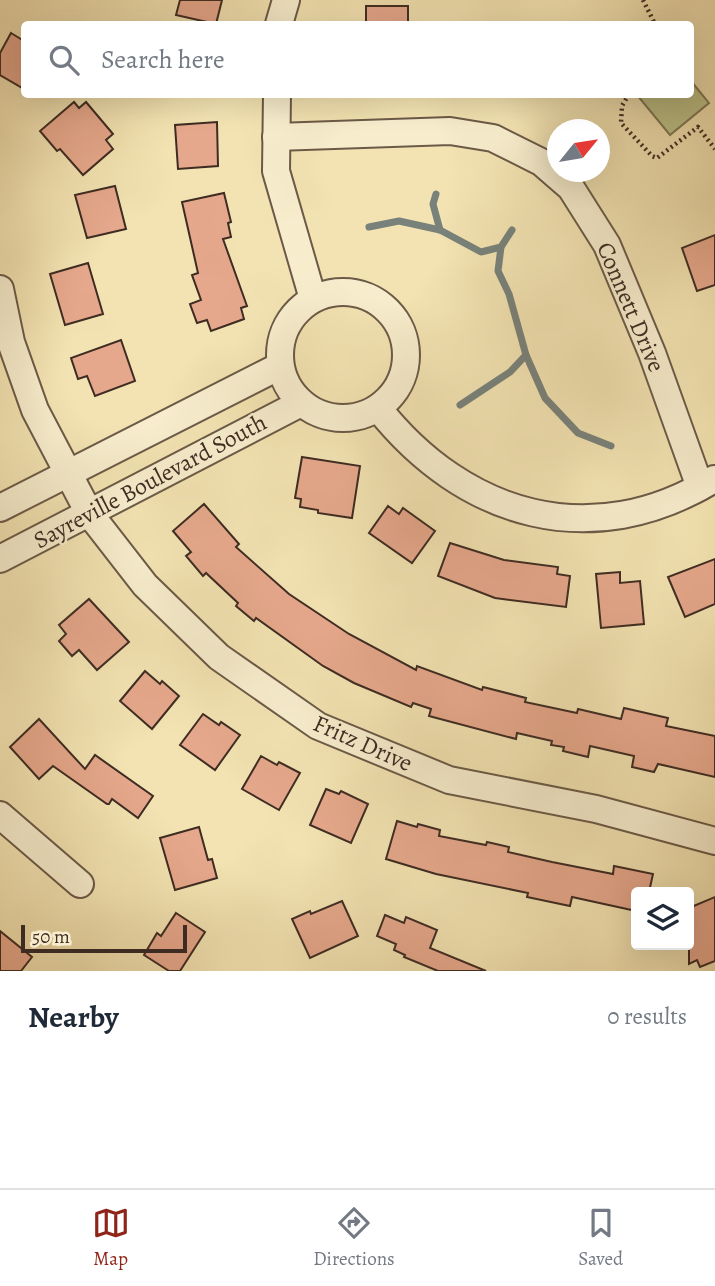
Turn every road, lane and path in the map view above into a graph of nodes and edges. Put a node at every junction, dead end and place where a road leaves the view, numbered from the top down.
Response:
1 (286, 0) edge
2 (643, 0) edge
3 (280, 21) edge
4 (654, 21) edge
5 (277, 98) edge
6 (627, 98) edge
7 (276, 137) junction
8 (715, 149) edge
9 (0, 289) edge
10 (313, 299) junction
11 (280, 366) junction
12 (301, 403) junction
13 (378, 408) junction
14 (67, 474) junction
15 (708, 483) edge
16 (0, 509) edge
17 (89, 513) junction
18 (0, 559) edge
19 (0, 815) edge
20 (715, 841) edge
21 (80, 884) dead end

1 - 3 street
2 - 4 path
5 - 7 street
6 - 8 path
7 - 10 street
7 - 15 street, Connett Drive
9 - 14 street, Fritz Drive
10 - 11 street
10 - 13 street
11 - 12 street, Sayreville Boulevard South
11 - 14 street, Sayreville Boulevard South
12 - 13 street
12 - 17 street, Sayreville Boulevard South
13 - 15 street
14 - 16 street, Sayreville Boulevard South
14 - 17 street, Fritz Drive
17 - 18 street, Sayreville Boulevard South
17 - 20 street, Fritz Drive
19 - 21 street

